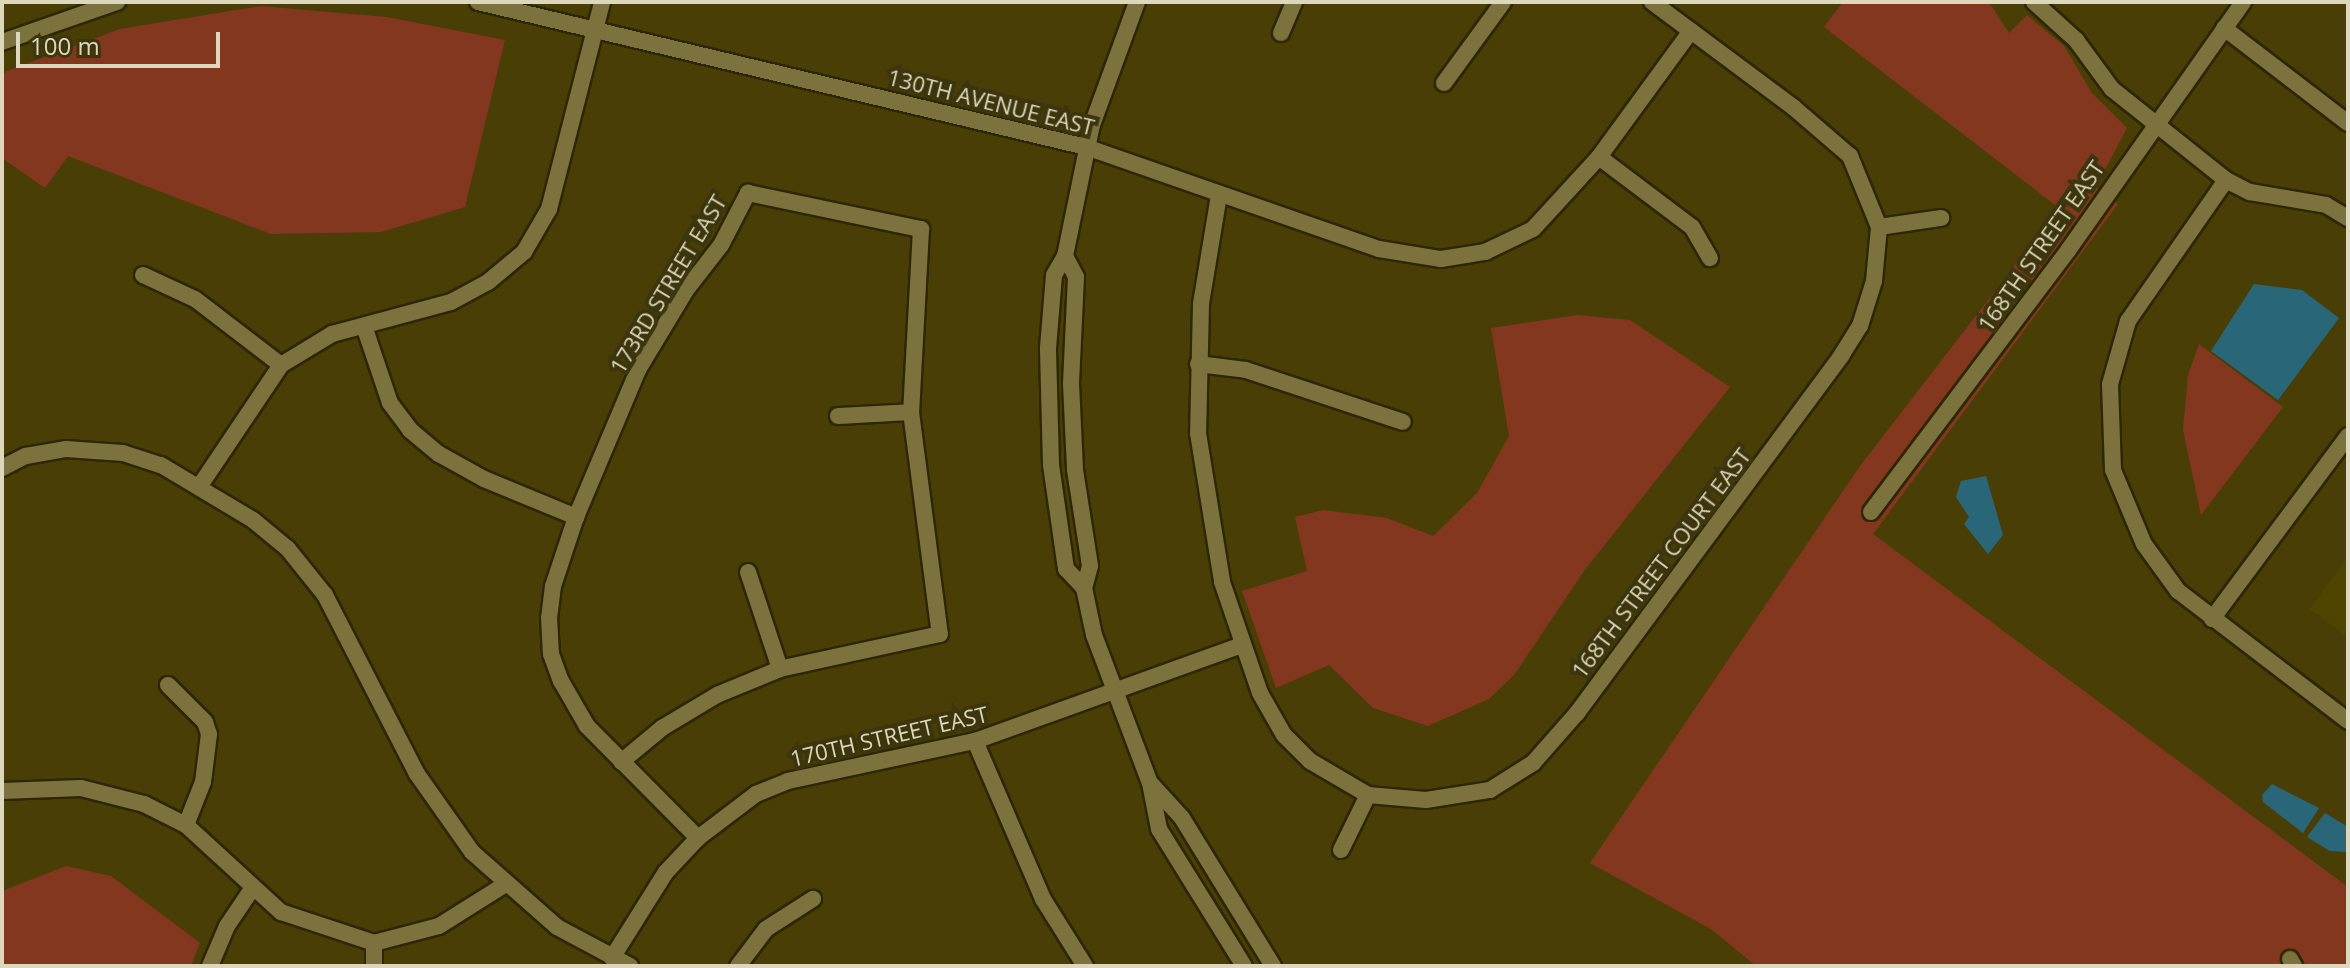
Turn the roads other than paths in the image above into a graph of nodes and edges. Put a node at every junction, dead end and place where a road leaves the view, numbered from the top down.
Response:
1 (117, 2) edge
2 (478, 2) edge
3 (602, 2) edge
4 (1137, 2) edge
5 (1294, 2) edge
6 (1503, 2) edge
7 (1652, 2) edge
8 (2034, 2) edge
9 (2243, 2) edge
10 (595, 28) junction
11 (2224, 28) junction
12 (1691, 31) junction
13 (1281, 33) dead end
14 (2, 42) edge
15 (1444, 83) dead end
16 (2348, 123) edge
17 (2154, 127) junction
18 (1086, 147) junction
19 (1599, 157) junction
20 (2226, 180) junction
21 (1219, 195) junction
22 (1941, 218) dead end
23 (2348, 218) edge
24 (1879, 227) junction
25 (1065, 256) junction
26 (1710, 258) dead end
27 (143, 275) dead end
28 (364, 326) junction
29 (1198, 364) junction
30 (281, 365) junction
31 (911, 412) junction
32 (838, 416) dead end
33 (1403, 422) dead end
34 (2348, 436) edge
35 (2, 468) edge
36 (199, 487) junction
37 (1871, 512) dead end
38 (576, 517) junction
39 (748, 572) dead end
40 (1084, 588) junction
41 (2212, 619) junction
42 (1241, 645) junction
43 (780, 669) junction
44 (168, 685) dead end
45 (1113, 695) junction
46 (2348, 721) edge
47 (975, 741) junction
48 (621, 762) junction
49 (1150, 783) junction
50 (2, 791) edge
51 (1368, 795) junction
52 (186, 825) junction
53 (698, 838) junction
54 (1341, 850) dead end
55 (504, 885) junction
56 (252, 889) junction
57 (813, 899) dead end
58 (374, 943) junction
59 (612, 958) junction
60 (210, 966) edge
61 (374, 966) edge
62 (630, 966) edge
63 (738, 966) edge
64 (1085, 966) edge
65 (1244, 966) edge
66 (1273, 966) edge

1 - 14 street
2 - 10 street, 130TH AVENUE EAST
3 - 10 street
4 - 18 street
5 - 13 street
6 - 15 street
7 - 12 street
8 - 17 street
9 - 11 street, 168TH STREET EAST
10 - 18 street, 130TH AVENUE EAST
10 - 28 street
11 - 16 street
11 - 17 street, 168TH STREET EAST
12 - 19 street
12 - 24 street
17 - 20 street
17 - 37 street, 168TH STREET EAST
18 - 21 street, 130TH AVENUE EAST
18 - 25 street
19 - 21 street, 130TH AVENUE EAST
19 - 26 street
20 - 23 street
20 - 41 street
21 - 29 street
22 - 24 street
24 - 51 street, 168TH STREET COURT EAST
25 - 40 street
25 - 40 street
27 - 30 street
28 - 30 street
28 - 38 street
29 - 33 street
29 - 42 street
30 - 36 street
31 - 32 street
31 - 38 street, 173RD STREET EAST
31 - 43 street
34 - 41 street
35 - 36 street
36 - 55 street
38 - 48 street
39 - 43 street
40 - 45 street
41 - 46 street
42 - 45 street, 170TH STREET EAST
42 - 51 street
43 - 48 street
44 - 52 street
45 - 47 street, 170TH STREET EAST
45 - 49 street
47 - 53 street, 170TH STREET EAST
47 - 64 street
48 - 53 street
49 - 65 street
49 - 66 street
50 - 52 street
51 - 54 street
52 - 56 street
53 - 59 street, 170TH STREET EAST
55 - 58 street
55 - 59 street
56 - 58 street
56 - 60 street
57 - 63 street
58 - 61 street
59 - 62 street

